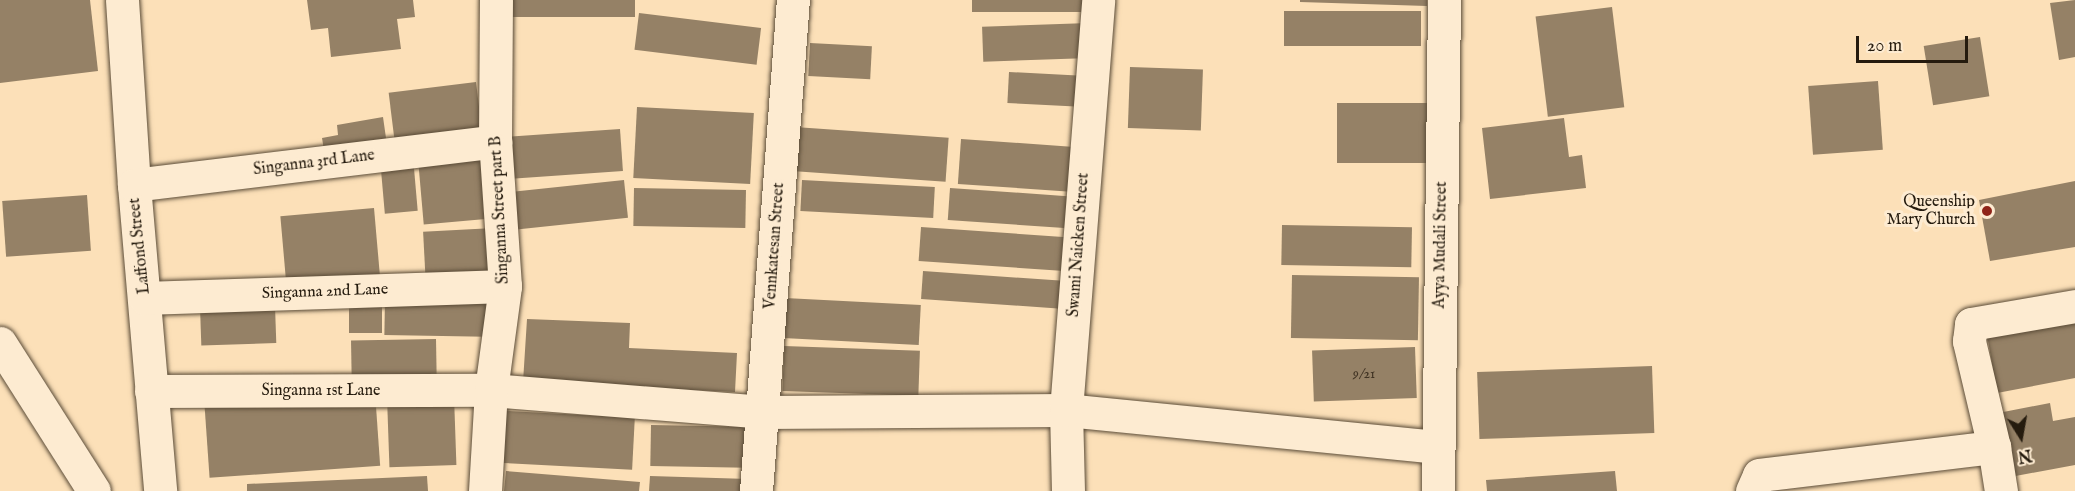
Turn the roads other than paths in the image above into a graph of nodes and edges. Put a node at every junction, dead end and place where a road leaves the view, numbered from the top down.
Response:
1 (122, 0) edge
2 (496, 0) edge
3 (793, 0) edge
4 (1098, 0) edge
5 (1444, 0) edge
6 (495, 141) junction
7 (134, 185) junction
8 (506, 286) junction
9 (145, 298) junction
10 (2075, 306) edge
11 (0, 343) edge
12 (491, 390) junction
13 (151, 392) junction
14 (1066, 410) junction
15 (763, 412) junction
16 (1437, 447) junction
17 (1994, 447) junction
18 (94, 491) edge
19 (160, 491) edge
20 (485, 491) edge
21 (756, 491) edge
22 (1068, 491) edge
23 (1438, 491) edge
24 (1752, 491) edge
25 (2001, 491) edge

1 - 7 street, Laffond Street
2 - 6 street, Singanna Street part B
3 - 15 street, Vennkatesan Street
4 - 14 street, Swami Naicken Street
5 - 16 street, Ayya Mudali Street
6 - 7 street, Singanna 3rd Lane
6 - 8 street, Singanna Street part B
7 - 9 street, Laffond Street
8 - 9 street, Singanna 2nd Lane
8 - 12 street, Singanna Street part B
9 - 13 street, Laffond Street
10 - 17 street
11 - 18 street
12 - 13 street, Singanna 1st Lane
12 - 15 street, Singanna 1st Lane
12 - 20 street, Singanna Street part B
13 - 19 street, Laffond Street
14 - 15 street, Singanna 1st Lane
14 - 16 street, Singanna 1st Lane
14 - 22 street, Swami Naicken Street
15 - 21 street, Vennkatesan Street
16 - 23 street, Ayya Mudali Street
17 - 24 street
17 - 25 street

